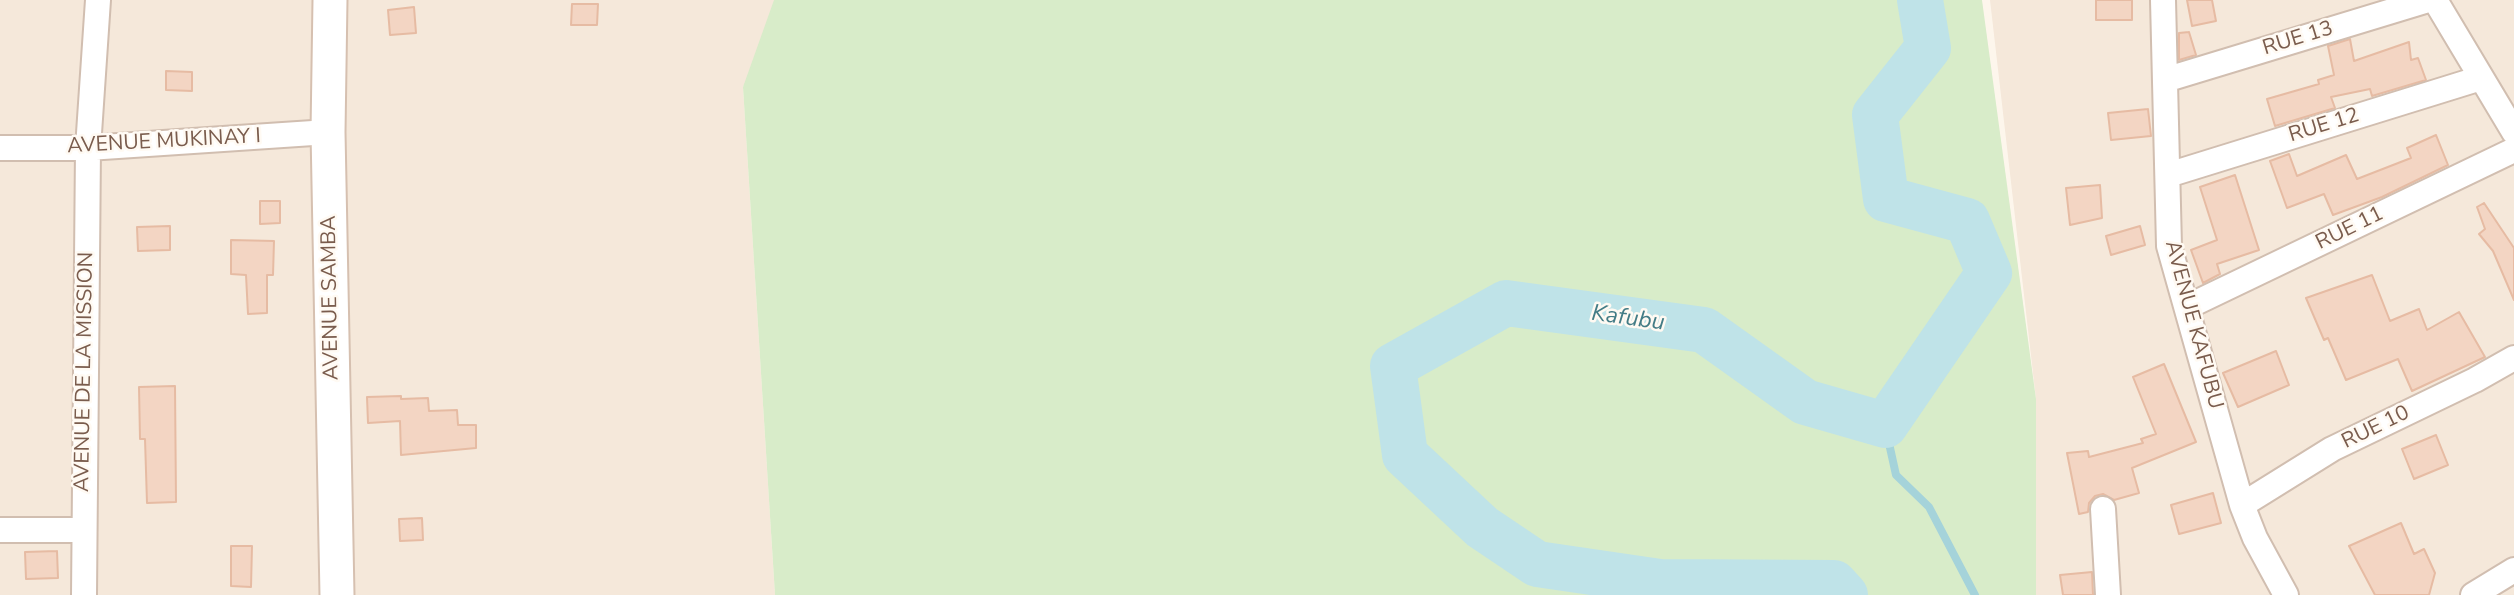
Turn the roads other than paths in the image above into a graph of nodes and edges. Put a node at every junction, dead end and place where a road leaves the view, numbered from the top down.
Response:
1 (98, 0) edge
2 (330, 0) edge
3 (2163, 0) edge
4 (2428, 0) edge
5 (2435, 0) edge
6 (2481, 78) junction
7 (2168, 79) junction
8 (328, 131) junction
9 (2514, 132) edge
10 (0, 148) edge
11 (88, 149) junction
12 (2514, 150) edge
13 (2168, 175) junction
14 (2187, 307) junction
15 (2514, 358) edge
16 (2242, 505) junction
17 (2103, 509) dead end
18 (0, 530) edge
19 (83, 530) junction
20 (2514, 569) edge
21 (84, 595) edge
22 (337, 595) edge
23 (2108, 595) edge
24 (2286, 595) edge
25 (2473, 595) edge

1 - 11 street, AVENUE DE LA MISSION
2 - 8 street, AVENUE SAMBA
3 - 7 street, AVENUE KAFUBU
4 - 7 street, RUE 13
5 - 6 street
6 - 9 street
6 - 13 street, RUE 12
7 - 13 street, AVENUE KAFUBU
8 - 11 street, AVENUE MUKINAY I
8 - 22 street, AVENUE SAMBA
10 - 11 street, AVENUE MUKINAY I
11 - 19 street, AVENUE DE LA MISSION
12 - 14 street, RUE 11
13 - 14 street, AVENUE KAFUBU
14 - 16 street, AVENUE KAFUBU
15 - 16 street, RUE 10
16 - 24 street, AVENUE KAFUBU
17 - 23 street
18 - 19 street
19 - 21 street, AVENUE DE LA MISSION
20 - 25 street

